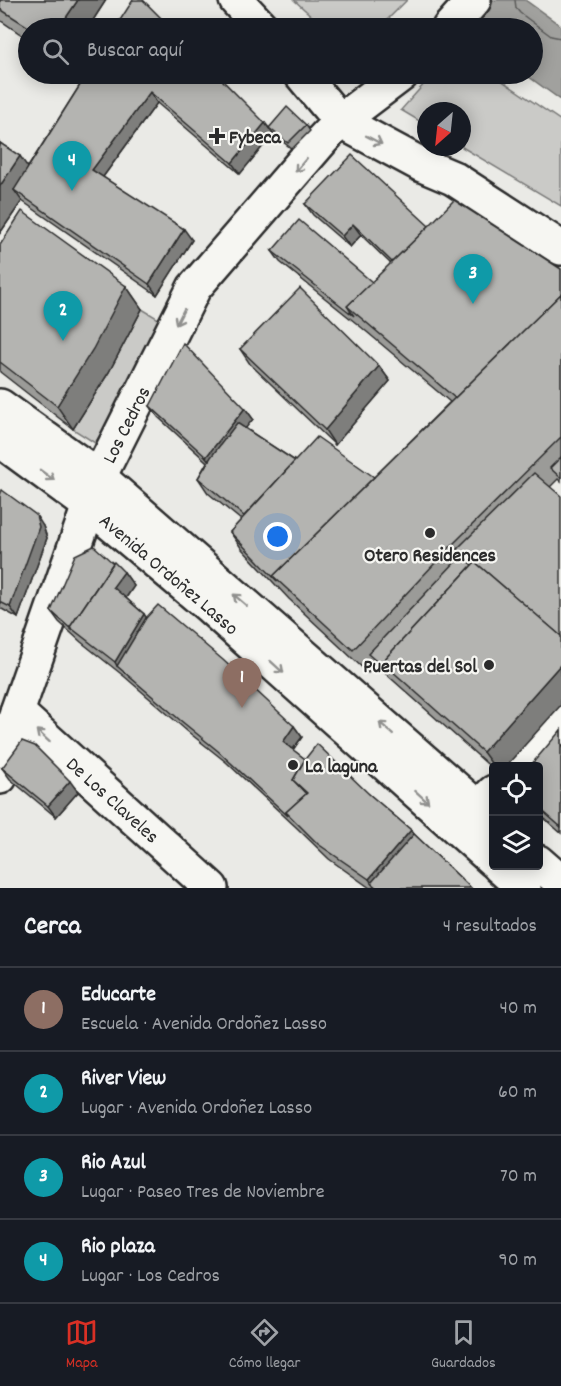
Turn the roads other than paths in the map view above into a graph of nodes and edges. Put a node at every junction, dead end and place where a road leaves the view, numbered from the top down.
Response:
1 (236, 0) edge
2 (474, 0) edge
3 (253, 18) edge
4 (458, 18) edge
5 (309, 84) edge
6 (389, 84) edge
7 (340, 121) junction
8 (561, 248) edge
9 (0, 406) edge
10 (0, 440) edge
11 (95, 491) junction
12 (17, 712) junction
13 (561, 722) edge
14 (522, 762) edge
15 (0, 777) edge
16 (488, 808) edge
17 (489, 857) edge
18 (543, 866) edge
19 (504, 870) edge
20 (561, 882) edge
21 (211, 888) edge
22 (524, 888) edge

1 - 3 street
2 - 4 street
5 - 7 street
6 - 7 street, Los Cedros
7 -> 8 street
7 -> 11 street, Los Cedros
9 - 11 street, Avenida Ordoñez Lasso
10 -> 11 street, Avenida Ordoñez Lasso
11 - 12 street, Los Cedros
16 -> 11 street, Avenida Ordoñez Lasso
11 -> 17 street, Avenida Ordoñez Lasso
12 - 15 street, Los Cedros
21 -> 12 street, De Los Claveles
13 - 14 street
18 - 20 street
19 - 22 street

